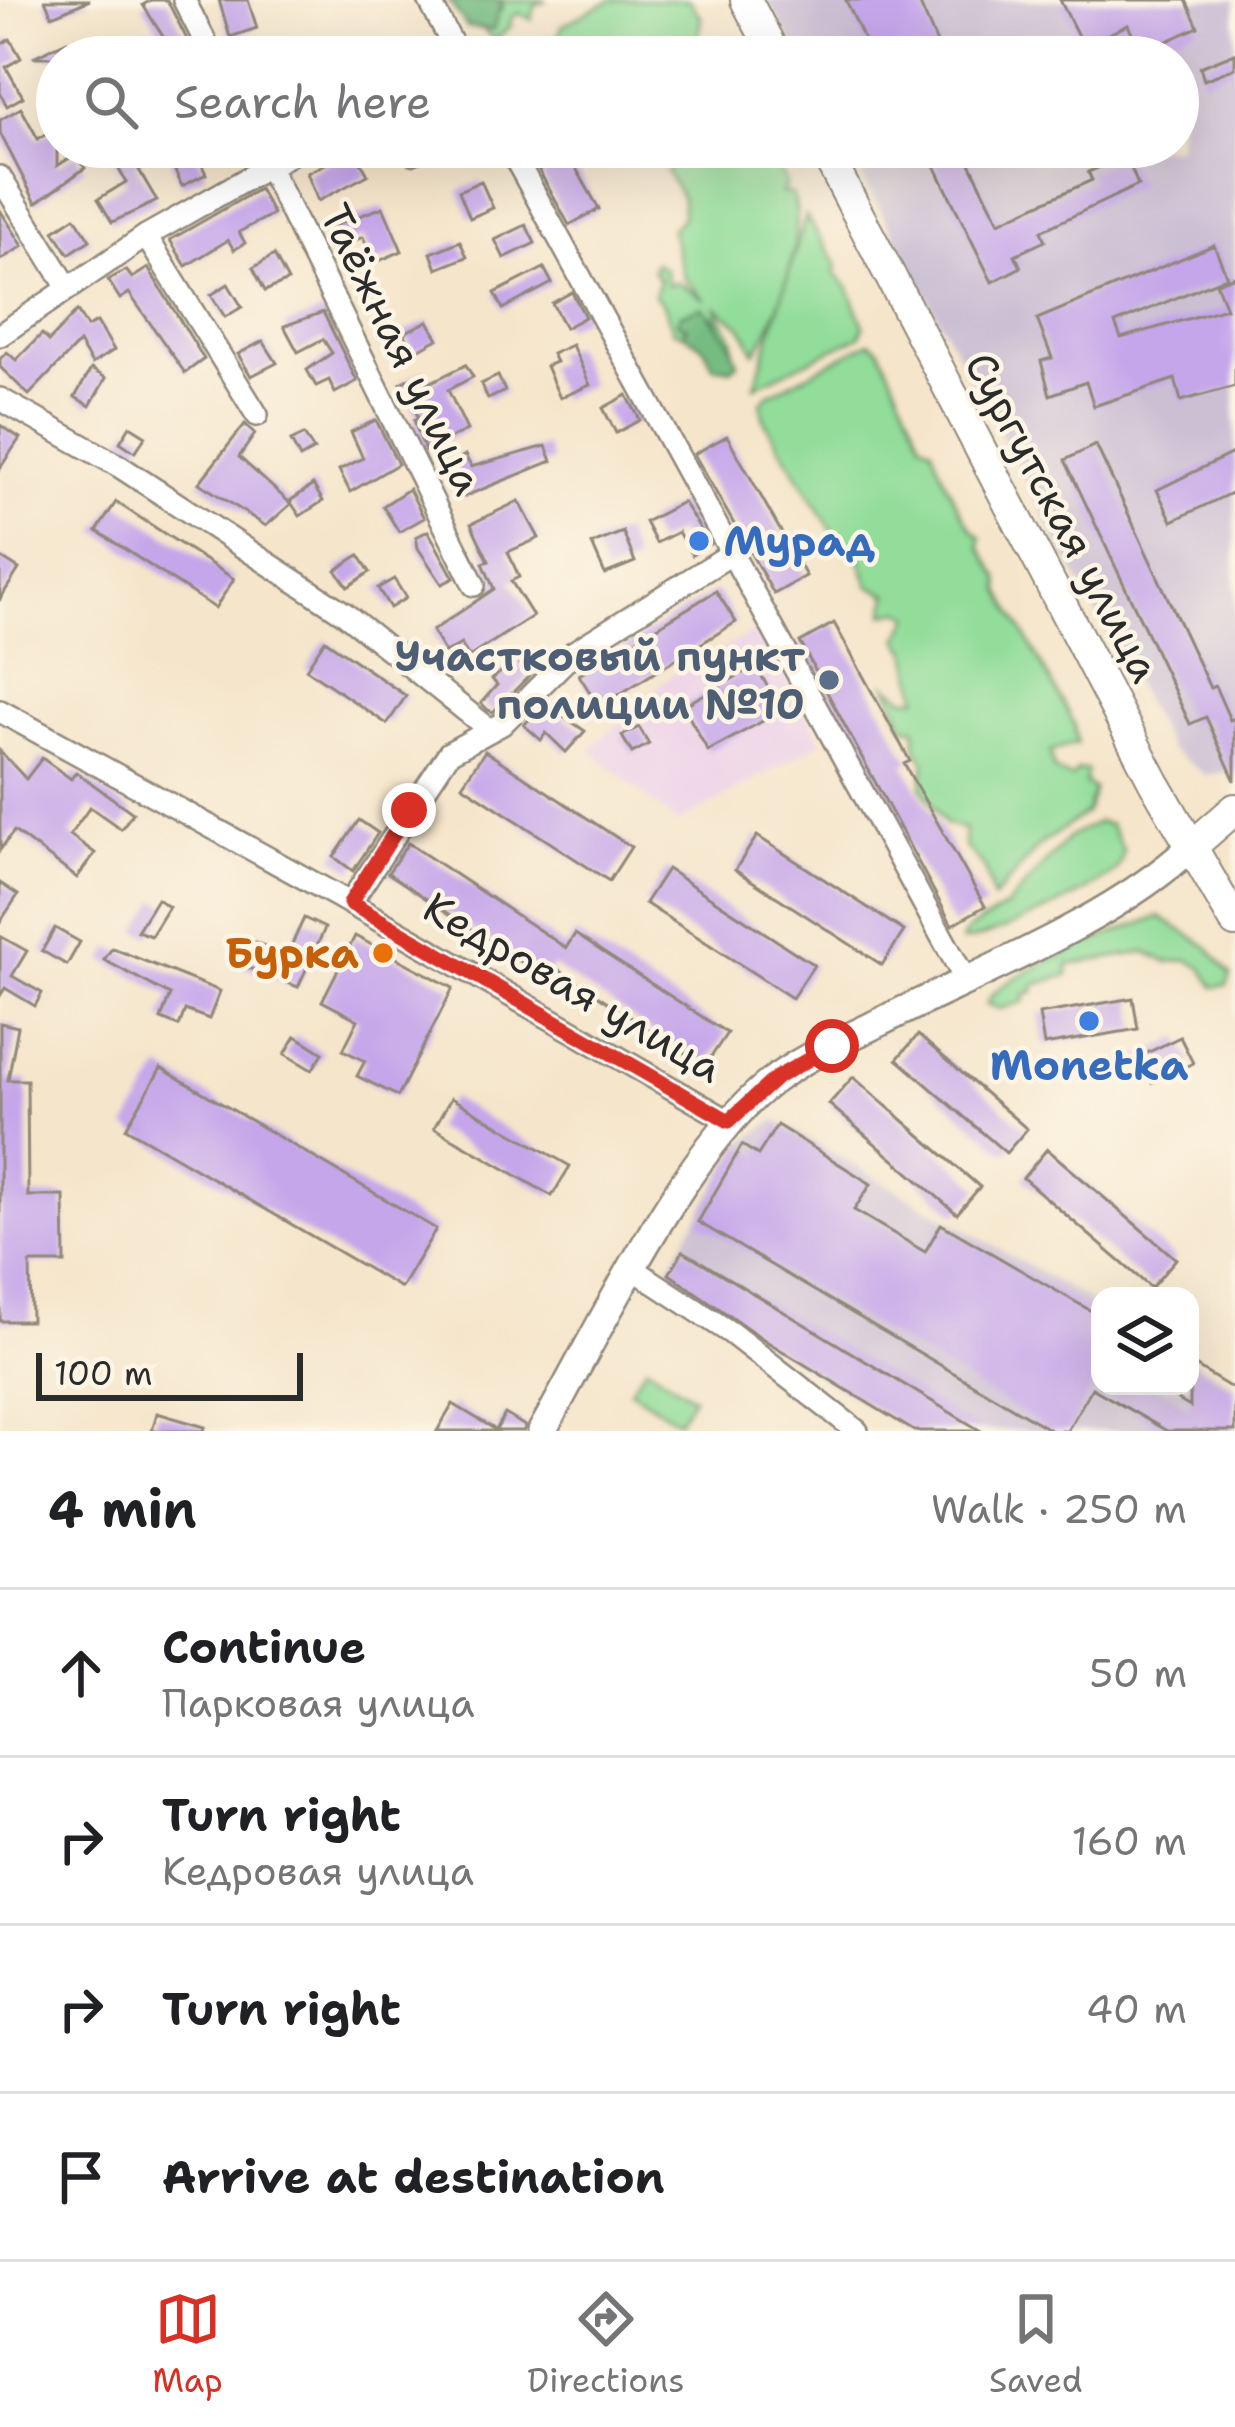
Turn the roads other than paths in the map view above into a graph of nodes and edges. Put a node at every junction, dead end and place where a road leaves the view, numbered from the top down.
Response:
1 (184, 0) edge
2 (429, 0) edge
3 (746, 0) edge
4 (202, 36) edge
5 (449, 36) edge
6 (765, 36) edge
7 (244, 168) edge
8 (269, 168) edge
9 (520, 168) edge
10 (834, 168) edge
11 (0, 177) edge
12 (146, 236) junction
13 (68, 288) junction
14 (0, 335) edge
15 (0, 398) edge
16 (257, 415) dead end
17 (731, 554) junction
18 (474, 585) dead end
19 (0, 711) edge
20 (490, 730) junction
21 (1235, 809) edge
22 (1191, 847) junction
23 (350, 903) junction
24 (1235, 922) edge
25 (965, 979) junction
26 (729, 1121) junction
27 (635, 1270) junction
28 (542, 1431) edge
29 (857, 1431) edge

1 - 4 street
2 - 5 street
3 - 6 main road
7 - 12 street
8 - 18 street, Таёжная улица
9 - 17 street
10 - 22 main road, Сургутская улица
11 - 13 street
12 - 13 street
12 - 16 street
13 - 14 street
15 - 20 street
17 - 20 street
17 - 25 street
19 - 23 street, Кедровая улица
20 - 23 street
21 - 22 main road
22 - 24 main road, Сургутская улица
22 - 25 street
23 - 26 street, Кедровая улица
25 - 26 street
26 - 27 street
27 - 28 street
27 - 29 street

